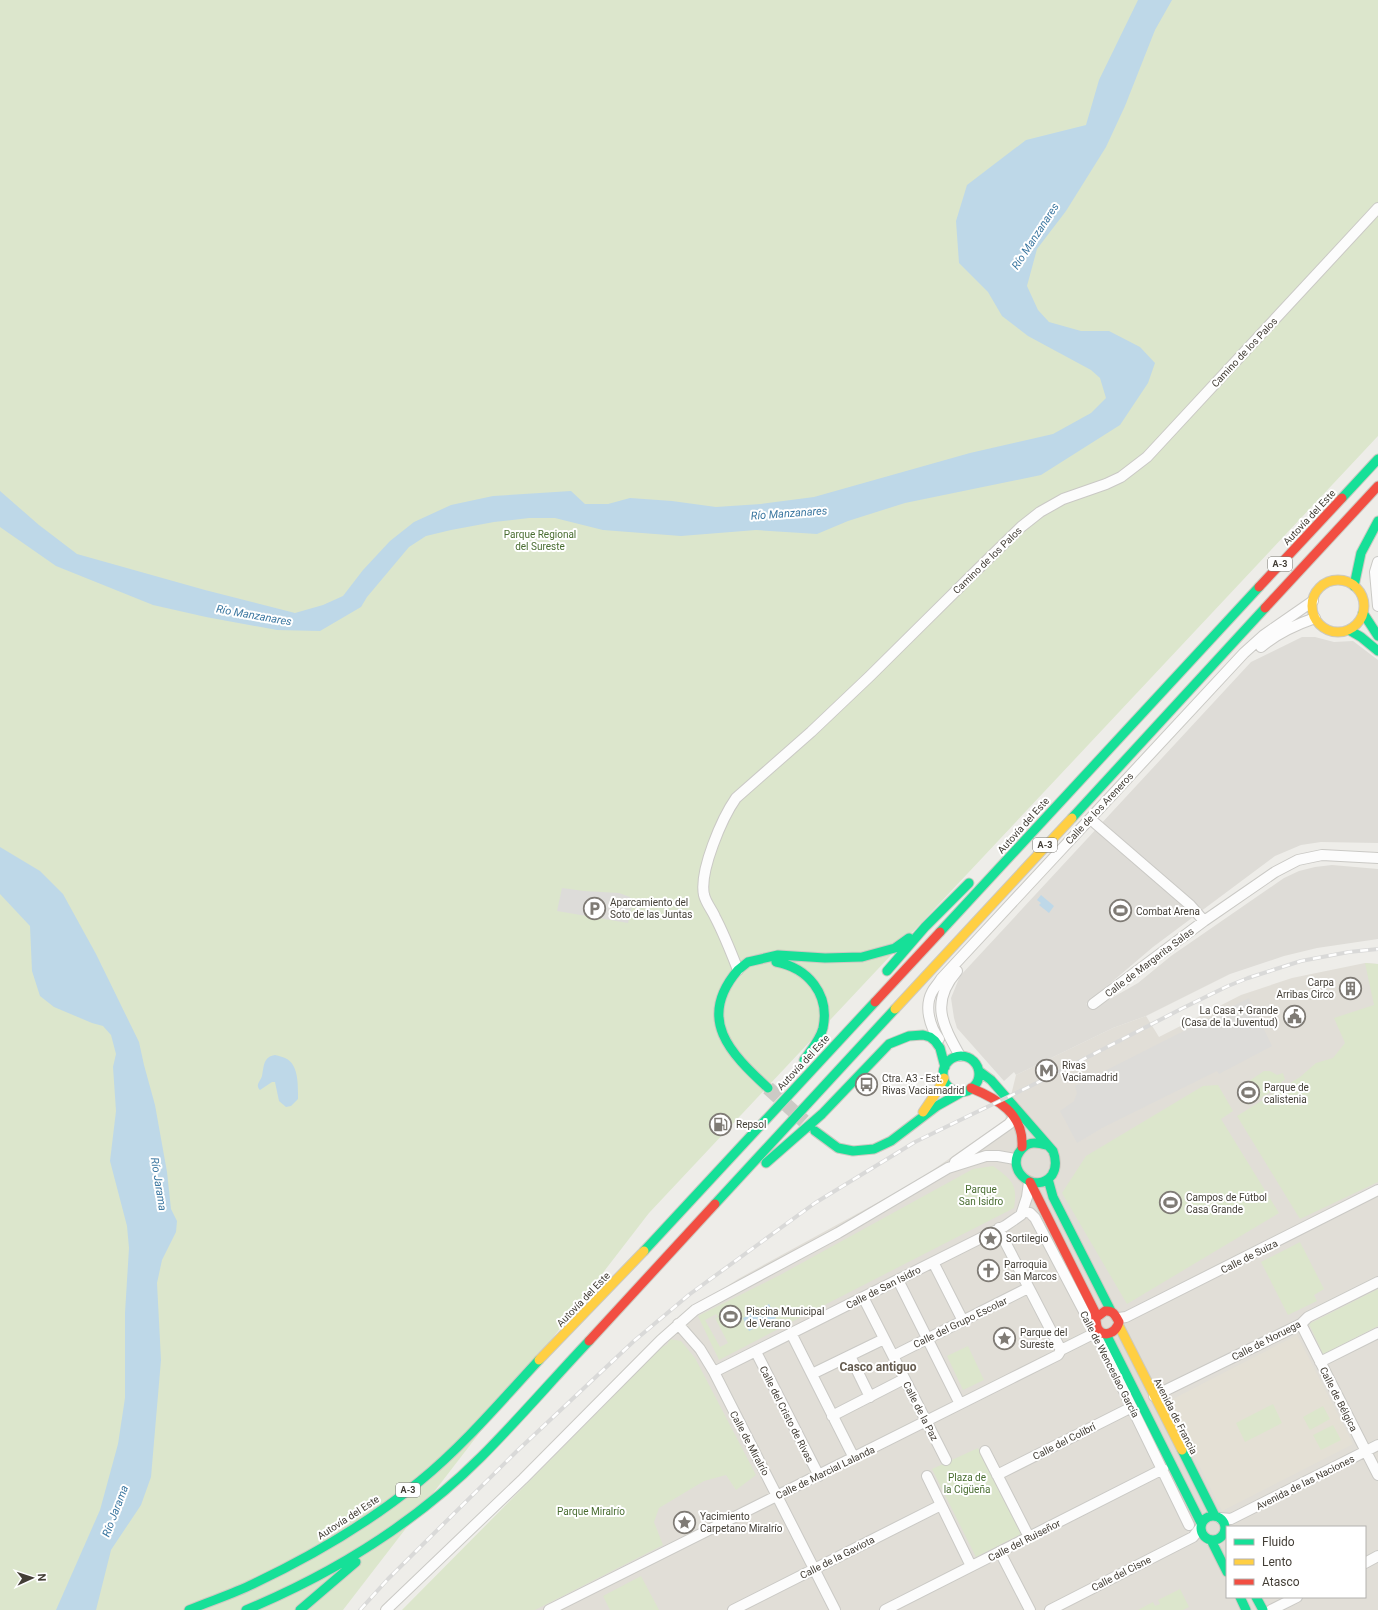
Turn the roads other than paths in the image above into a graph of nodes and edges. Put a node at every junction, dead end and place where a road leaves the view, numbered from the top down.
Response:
1 (1378, 208) edge
2 (1378, 459) edge
3 (1378, 486) edge
4 (1378, 521) edge
5 (1378, 562) edge
6 (1354, 586) junction
7 (1313, 601) junction
8 (1378, 606) edge
9 (1363, 613) junction
10 (1315, 618) junction
11 (1349, 630) junction
12 (1378, 636) edge
13 (1378, 651) edge
14 (1058, 803) junction
15 (1095, 822) junction
16 (1011, 842) dead end
17 (1378, 858) edge
18 (973, 879) dead end
19 (1204, 921) junction
20 (925, 927) junction
21 (738, 970) junction
22 (879, 979) dead end
23 (1093, 1004) dead end
24 (830, 1032) dead end
25 (960, 1056) junction
26 (947, 1064) junction
27 (978, 1071) junction
28 (944, 1078) junction
29 (780, 1086) dead end
30 (768, 1088) tunnel mouth
31 (971, 1088) junction
32 (962, 1092) junction
33 (770, 1097) dead end
34 (1014, 1118) junction
35 (917, 1120) junction
36 (815, 1131) dead end
37 (1046, 1145) junction
38 (1022, 1147) junction
39 (1016, 1159) junction
40 (948, 1168) junction
41 (1048, 1179) junction
42 (1030, 1182) junction
43 (1378, 1190) edge
44 (713, 1206) junction
45 (1023, 1211) junction
46 (999, 1228) junction
47 (650, 1231) dead end
48 (933, 1262) junction
49 (898, 1280) junction
50 (1378, 1282) edge
51 (1028, 1288) junction
52 (863, 1298) junction
53 (584, 1312) junction
54 (1097, 1317) junction
55 (1116, 1318) junction
56 (963, 1321) junction
57 (678, 1324) junction
58 (1301, 1324) junction
59 (791, 1333) junction
60 (1100, 1333) junction
61 (1378, 1333) edge
62 (927, 1338) junction
63 (884, 1339) junction
64 (1060, 1350) junction
65 (756, 1352) junction
66 (850, 1356) junction
67 (893, 1356) junction
68 (1320, 1362) junction
69 (714, 1372) junction
70 (812, 1374) junction
71 (904, 1379) junction
72 (870, 1396) junction
73 (1154, 1396) junction
74 (960, 1404) junction
75 (1132, 1407) junction
76 (832, 1416) junction
77 (926, 1421) junction
78 (1378, 1444) edge
79 (985, 1451) dead end
80 (1365, 1451) junction
81 (854, 1458) junction
82 (946, 1460) dead end
83 (1163, 1469) junction
84 (997, 1475) junction
85 (1378, 1475) edge
86 (819, 1476) junction
87 (926, 1476) dead end
88 (777, 1496) junction
89 (941, 1505) junction
90 (1217, 1517) junction
91 (1231, 1518) junction
92 (1189, 1525) dead end
93 (1228, 1526) edge
94 (394, 1530) junction
95 (1204, 1532) junction
96 (1225, 1533) edge
97 (1028, 1537) junction
98 (1000, 1552) junction
99 (1378, 1556) edge
100 (1366, 1562) edge
101 (971, 1566) junction
102 (815, 1569) junction
103 (1226, 1570) edge
104 (1240, 1598) edge
105 (1257, 1598) edge
106 (1295, 1598) edge
107 (1062, 1607) edge
108 (738, 1609) edge
109 (189, 1610) edge
110 (246, 1610) edge
111 (300, 1610) edge
112 (386, 1610) edge
113 (549, 1610) edge
114 (835, 1610) edge
115 (885, 1610) edge
116 (1030, 1610) edge
117 (1050, 1610) edge
118 (1246, 1610) edge
119 (1263, 1610) edge
120 (1271, 1610) edge

1 - 21 street, Camino de los Palos
2 - 14 main road, Autovía del Este / A-3
3 - 44 main road, A-3
4 - 6 main road
5 - 8 street
6 - 7 main road
6 - 9 main road
7 - 10 main road
7 - 26 street, Calle de los Areneros
9 - 11 main road
9 - 12 main road
10 - 11 main road
10 - 15 street, Calle de los Areneros
11 - 13 main road
14 - 16 main road
14 - 53 main road, Autovía del Este / A-3
15 - 19 street
15 - 25 street, Calle de los Areneros
17 - 19 street, Calle de Margarita Salas
18 - 20 main road
19 - 23 street, Calle de Margarita Salas
20 - 21 main road
20 - 22 main road
21 - 24 main road
21 - 30 main road
25 - 26 main road
25 - 27 main road
26 - 28 main road
26 - 44 main road
27 - 31 main road
27 - 37 main road
28 - 32 main road
28 - 35 main road
29 - 33 main road
31 - 32 main road
31 - 34 main road
32 - 35 main road
34 - 38 main road
34 - 40 street
35 - 36 main road
37 - 38 main road
37 - 41 main road
38 - 39 main road
39 - 40 street
39 - 42 main road
40 - 57 street
41 - 42 main road
41 - 55 main road, Avenida de Francia
42 - 45 street
42 - 54 main road
43 - 55 street, Calle de Suiza
44 - 94 main road, A-3
45 - 46 street, Calle de San Isidro
45 - 60 street, Calle de Wenceslao García
46 - 48 street, Calle de San Isidro
46 - 51 street
47 - 53 main road
48 - 49 street, Calle de San Isidro
48 - 56 street
49 - 52 street, Calle de San Isidro
49 - 62 street
50 - 58 street, Calle de Noruega
51 - 56 street, Calle del Grupo Escolar
51 - 64 street
52 - 59 street, Calle de San Isidro
52 - 63 street, Calle de la Paz
53 - 109 main road, Autovía del Este / A-3
54 - 55 main road
54 - 60 main road
55 - 60 main road
55 - 73 main road, Avenida de Francia
56 - 62 street, Calle del Grupo Escolar
57 - 69 street, Calle de Miralrío
57 - 112 street
58 - 68 street, Calle de Bélgica
58 - 73 street, Calle de Noruega
59 - 65 street, Calle de San Isidro
59 - 70 street
60 - 64 street, Calle de Marcial Lalanda
60 - 75 street, Calle de Wenceslao García
60 - 95 main road
61 - 68 street
62 - 67 street, Calle del Grupo Escolar
62 - 74 street
63 - 66 street
63 - 67 street, Calle de la Paz
64 - 74 street, Calle de Marcial Lalanda
65 - 69 street, Calle de San Isidro
65 - 86 street, Calle del Cristo de Rivas
66 - 70 street
66 - 72 street
67 - 71 street, Calle de la Paz
68 - 80 street, Calle de Bélgica
69 - 88 street, Calle de Miralrío
70 - 76 street
71 - 72 street
71 - 77 street, Calle de la Paz
72 - 76 street
73 - 90 main road, Avenida de Francia
74 - 77 street, Calle de Marcial Lalanda
75 - 83 street, Calle de Wenceslao García
75 - 84 street, Calle del Colibrí
76 - 81 street
77 - 81 street, Calle de Marcial Lalanda
77 - 82 street, Calle de la Paz
78 - 80 street, Avenida de las Naciones
79 - 84 street
80 - 85 street, Calle de Bélgica
80 - 91 street, Avenida de las Naciones
81 - 86 street, Calle de Marcial Lalanda
83 - 92 street, Calle de Wenceslao García
83 - 97 street, Calle del Ruiseñor
84 - 97 street
86 - 88 street, Calle de Marcial Lalanda
87 - 89 street
88 - 102 street, Calle de Miralrío
88 - 113 street, Calle de Marcial Lalanda
89 - 101 street
89 - 102 street, Calle de la Gaviota
90 - 91 street, Avenida de las Naciones
90 - 95 main road
90 - 96 main road
91 - 93 street
94 - 110 main road, A-3
94 - 111 main road
95 - 96 main road
95 - 103 main road
95 - 107 street, Calle del Cisne
97 - 98 street, Calle del Ruiseñor
98 - 101 street, Calle del Ruiseñor
98 - 116 street
99 - 100 street
101 - 115 street, Calle del Ruiseñor
102 - 108 street, Calle de la Gaviota
102 - 114 street, Calle de Miralrío
104 - 118 main road
105 - 119 main road
106 - 120 street
107 - 117 street, Calle del Cisne

